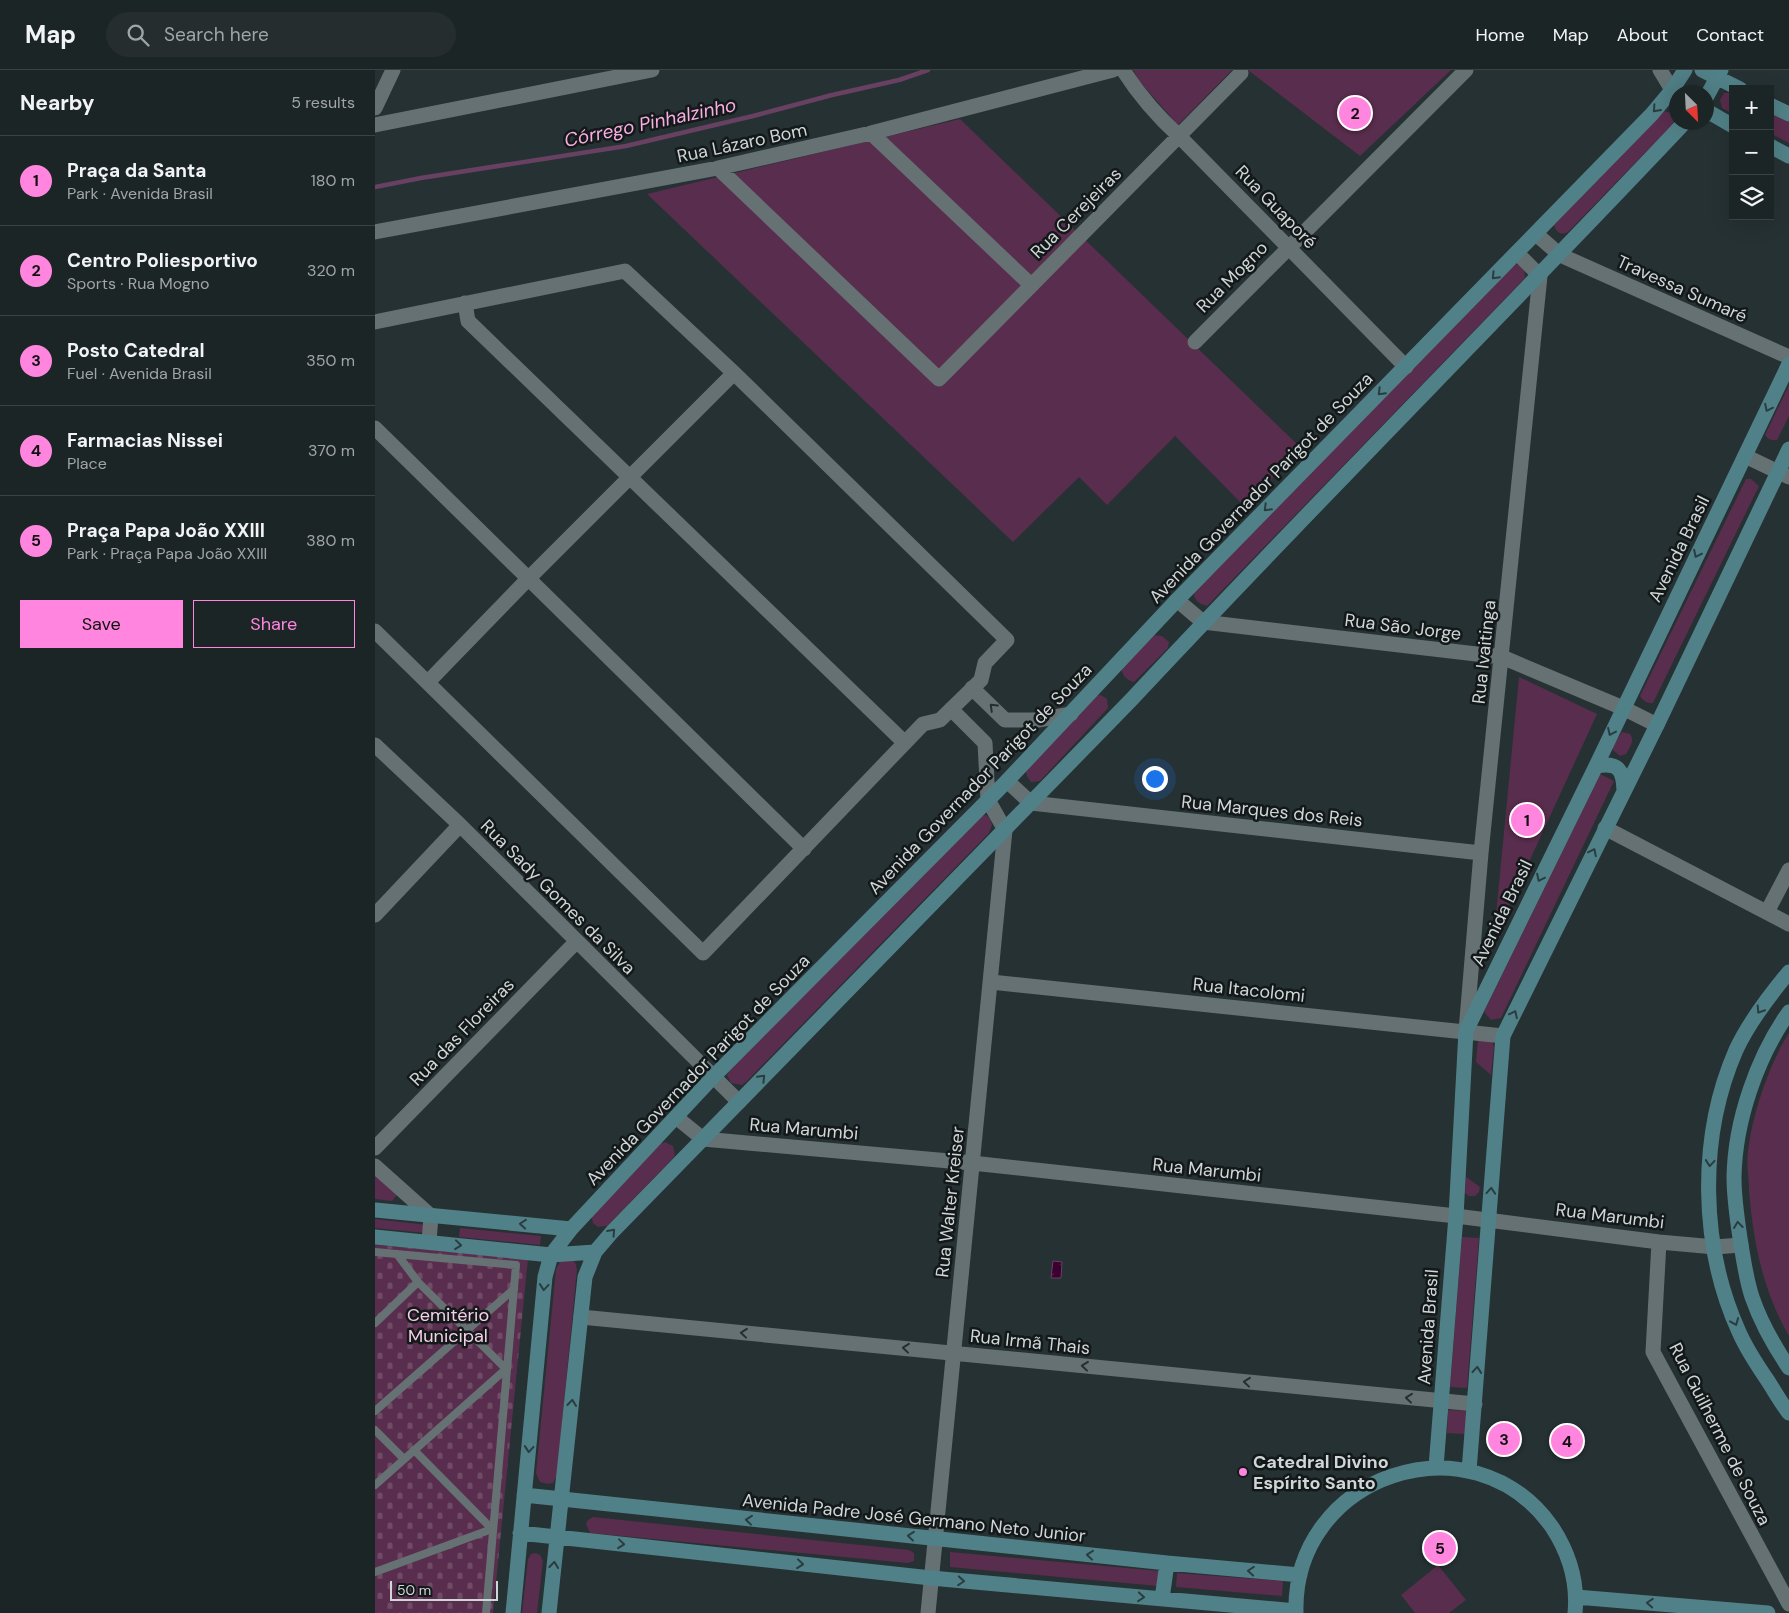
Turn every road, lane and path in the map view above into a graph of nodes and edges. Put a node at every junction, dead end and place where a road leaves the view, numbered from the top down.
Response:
1 (393, 70) edge
2 (652, 70) edge
3 (1113, 70) edge
4 (1123, 70) edge
5 (1466, 70) edge
6 (1660, 70) edge
7 (1685, 70) edge
8 (1702, 70) edge
9 (1241, 73) dead end
10 (1720, 74) edge
11 (1670, 85) edge
12 (1677, 85) edge
13 (1714, 85) edge
14 (1735, 85) edge
15 (1669, 96) edge
16 (376, 104) edge
17 (1774, 107) edge
18 (1789, 114) edge
19 (1714, 115) edge
20 (1729, 124) edge
21 (375, 125) edge
22 (1677, 130) edge
23 (871, 133) junction
24 (1179, 136) junction
25 (1774, 148) edge
26 (1789, 156) edge
27 (718, 168) junction
28 (375, 232) edge
29 (1536, 234) junction
30 (1288, 247) junction
31 (1517, 253) junction
32 (1560, 255) junction
33 (1540, 276) junction
34 (1031, 286) junction
35 (465, 303) junction
36 (375, 322) edge
37 (1195, 342) dead end
38 (1789, 357) edge
39 (1789, 364) edge
40 (1406, 367) junction
41 (734, 373) junction
42 (375, 428) edge
43 (1789, 449) edge
44 (1745, 456) junction
45 (1783, 474) edge
46 (631, 476) junction
47 (528, 579) junction
48 (1177, 600) junction
49 (1203, 622) junction
50 (375, 631) edge
51 (1502, 657) junction
52 (428, 682) junction
53 (972, 688) junction
54 (1623, 708) junction
55 (951, 709) junction
56 (1071, 714) junction
57 (1657, 725) junction
58 (905, 743) junction
59 (375, 745) edge
60 (1596, 766) junction
61 (1007, 781) junction
62 (1624, 790) junction
63 (988, 800) junction
64 (1031, 804) junction
65 (460, 825) junction
66 (1605, 828) junction
67 (1005, 830) junction
68 (804, 849) junction
69 (1481, 853) junction
70 (1789, 870) edge
71 (1767, 912) junction
72 (375, 915) edge
73 (1789, 924) edge
74 (576, 942) junction
75 (1789, 972) edge
76 (991, 982) junction
77 (1789, 1012) edge
78 (1466, 1031) junction
79 (1503, 1036) junction
80 (714, 1076) junction
81 (739, 1102) junction
82 (676, 1117) junction
83 (703, 1138) junction
84 (375, 1148) edge
85 (972, 1163) junction
86 (375, 1166) edge
87 (375, 1210) edge
88 (431, 1216) junction
89 (1456, 1216) junction
90 (1489, 1220) junction
91 (571, 1229) junction
92 (375, 1237) edge
93 (429, 1242) junction
94 (1659, 1242) junction
95 (1741, 1245) junction
96 (1715, 1247) junction
97 (375, 1252) edge
98 (595, 1252) junction
99 (397, 1254) junction
100 (551, 1255) junction
101 (418, 1282) junction
102 (514, 1288) junction
103 (581, 1317) junction
104 (375, 1323) edge
105 (465, 1330) junction
106 (954, 1353) junction
107 (1789, 1368) edge
108 (506, 1369) junction
109 (1441, 1401) junction
110 (1475, 1404) junction
111 (375, 1410) edge
112 (1789, 1413) edge
113 (375, 1430) edge
114 (414, 1450) junction
115 (404, 1459) junction
116 (1436, 1467) junction
117 (1469, 1471) junction
118 (375, 1485) edge
119 (524, 1495) junction
120 (561, 1501) junction
121 (492, 1529) junction
122 (520, 1533) junction
123 (557, 1537) junction
124 (936, 1539) junction
125 (1167, 1563) junction
126 (375, 1572) edge
127 (1300, 1575) junction
128 (931, 1578) junction
129 (1577, 1598) junction
130 (1162, 1599) junction
131 (1789, 1604) edge
132 (1720, 1610) edge
133 (1296, 1612) edge
134 (486, 1613) edge
135 (513, 1613) edge
136 (549, 1613) edge
137 (928, 1613) edge
138 (1575, 1613) edge
139 (1768, 1613) edge

1 - 16 street
2 - 21 street
3 - 23 street, Rua Lázaro Bom
4 - 24 street, Rua Guaporé
5 - 30 street, Rua Mogno
6 - 11 street
7 - 12 street, Avenida Governador Parigot de Souza
8 - 10 street
9 - 24 street, Rua Cerejeiras
10 - 13 street
10 - 14 street
15 -> 29 street, Avenida Governador Parigot de Souza
17 - 18 street
19 - 20 street
22 - 32 street
23 - 27 street, Rua Lázaro Bom
23 - 34 street
24 - 30 street, Rua Guaporé
24 - 34 street, Rua Cerejeiras
25 - 26 street
27 - 28 street, Rua Lázaro Bom
27 - 34 street, Rua Cerejeiras
29 - 31 street, Avenida Governador Parigot de Souza
29 - 32 street, Travessa Sumaré
30 - 37 street, Rua Mogno
30 - 40 street, Rua Guaporé
31 - 33 street
31 -> 40 street, Avenida Governador Parigot de Souza
32 - 33 street
32 - 38 street, Travessa Sumaré
33 - 49 street
33 - 51 street, Rua Ivaitinga
35 - 36 street
35 - 41 street
35 - 46 street
39 -> 44 street, Avenida Brasil
40 -> 48 street, Avenida Governador Parigot de Souza
41 - 46 street
41 - 53 street
42 - 47 street
43 - 45 street
44 - 45 street
44 -> 54 street, Avenida Brasil
45 - 57 street
46 - 47 street
46 - 58 street
47 - 52 street
47 - 68 street
48 - 49 street
48 - 56 street, Avenida Governador Parigot de Souza
49 - 51 street, Rua São Jorge
49 - 64 street
50 - 52 street
51 - 54 street, Rua São Jorge
51 - 69 street, Rua Ivaitinga
52 - 68 street
53 - 55 street
56 -> 53 street
54 - 57 street, Rua São Jorge
54 -> 60 street, Avenida Brasil
55 - 58 street
55 - 63 street
56 - 61 street, Avenida Governador Parigot de Souza
57 - 62 street
58 - 68 street
59 - 65 street, Rua Sady Gomes da Silva
60 - 62 street
60 -> 78 street, Avenida Brasil
61 - 63 street, Avenida Governador Parigot de Souza
61 - 64 street
62 - 66 street
63 - 67 street
63 - 80 street, Avenida Governador Parigot de Souza
64 - 67 street
64 - 69 street, Rua Marques dos Reis
65 - 72 street
65 - 74 street, Rua Sady Gomes da Silva
66 - 71 street
79 -> 66 street
67 - 76 street, Rua Walter Kreiser
81 -> 67 street
69 - 78 street, Rua Ivaitinga
70 - 71 street
71 - 73 street
74 - 80 street, Rua Sady Gomes da Silva
74 - 84 street, Rua das Floreiras
75 -> 96 street
76 - 78 street, Rua Itacolomi
76 - 85 street, Rua Walter Kreiser
95 -> 77 street
78 - 79 street, Rua Itacolomi
78 - 89 street, Avenida Brasil
90 -> 79 street
80 - 81 street, Rua Sady Gomes da Silva
80 - 82 street, Avenida Governador Parigot de Souza
81 - 83 street
82 - 83 street
82 - 91 street, Avenida Governador Parigot de Souza
83 - 85 street, Rua Marumbi
98 -> 83 street
85 - 89 street, Rua Marumbi
85 - 106 street, Rua Walter Kreiser
86 - 88 street
87 - 88 street
91 -> 88 street
88 - 93 street
89 - 90 street, Rua Marumbi
89 - 109 street, Avenida Brasil
90 - 94 street, Rua Marumbi
110 -> 90 street
91 - 100 street, Avenida Governador Parigot de Souza
92 - 93 street
93 -> 100 street
94 - 96 street, Rua Marumbi
94 - 131 street, Rua Guilherme de Souza
95 - 96 street, Rua Marumbi
95 - 107 street
96 -> 112 street
97 - 99 lane
98 - 100 street
98 - 103 street
99 - 101 lane
99 - 102 lane
100 -> 119 street, Avenida Governador Parigot de Souza
101 - 104 lane
101 - 105 lane
102 - 105 lane
102 - 108 lane
106 -> 103 street, Rua Irmã Thais
120 -> 103 street
105 - 108 lane
105 - 111 lane
109 -> 106 street, Rua Irmã Thais
106 - 124 street, Rua Walter Kreiser
108 - 114 lane
108 - 121 lane
109 - 110 street, Rua Irmã Thais
109 - 116 street, Avenida Brasil
110 - 117 street
113 - 115 lane
114 - 115 lane
114 - 121 lane
115 - 118 lane
116 - 117 street
116 - 127 street
117 - 129 street
119 - 120 street, Avenida Padre José Germano Neto Junior
119 - 122 street, Avenida Governador Parigot de Souza
120 - 123 street
124 -> 120 street, Avenida Padre José Germano Neto Junior
121 - 126 lane
121 - 134 lane
122 - 123 street
122 - 135 street, Avenida Governador Parigot de Souza
123 -> 128 street
136 -> 123 street
125 -> 124 street, Avenida Padre José Germano Neto Junior
124 - 128 street, Rua Walter Kreiser
127 -> 125 street, Avenida Padre José Germano Neto Junior
125 - 130 street
127 - 133 street
128 -> 130 street
128 - 137 street, Rua Walter Kreiser
132 -> 129 street
129 - 138 street
130 - 133 street
132 - 139 street

